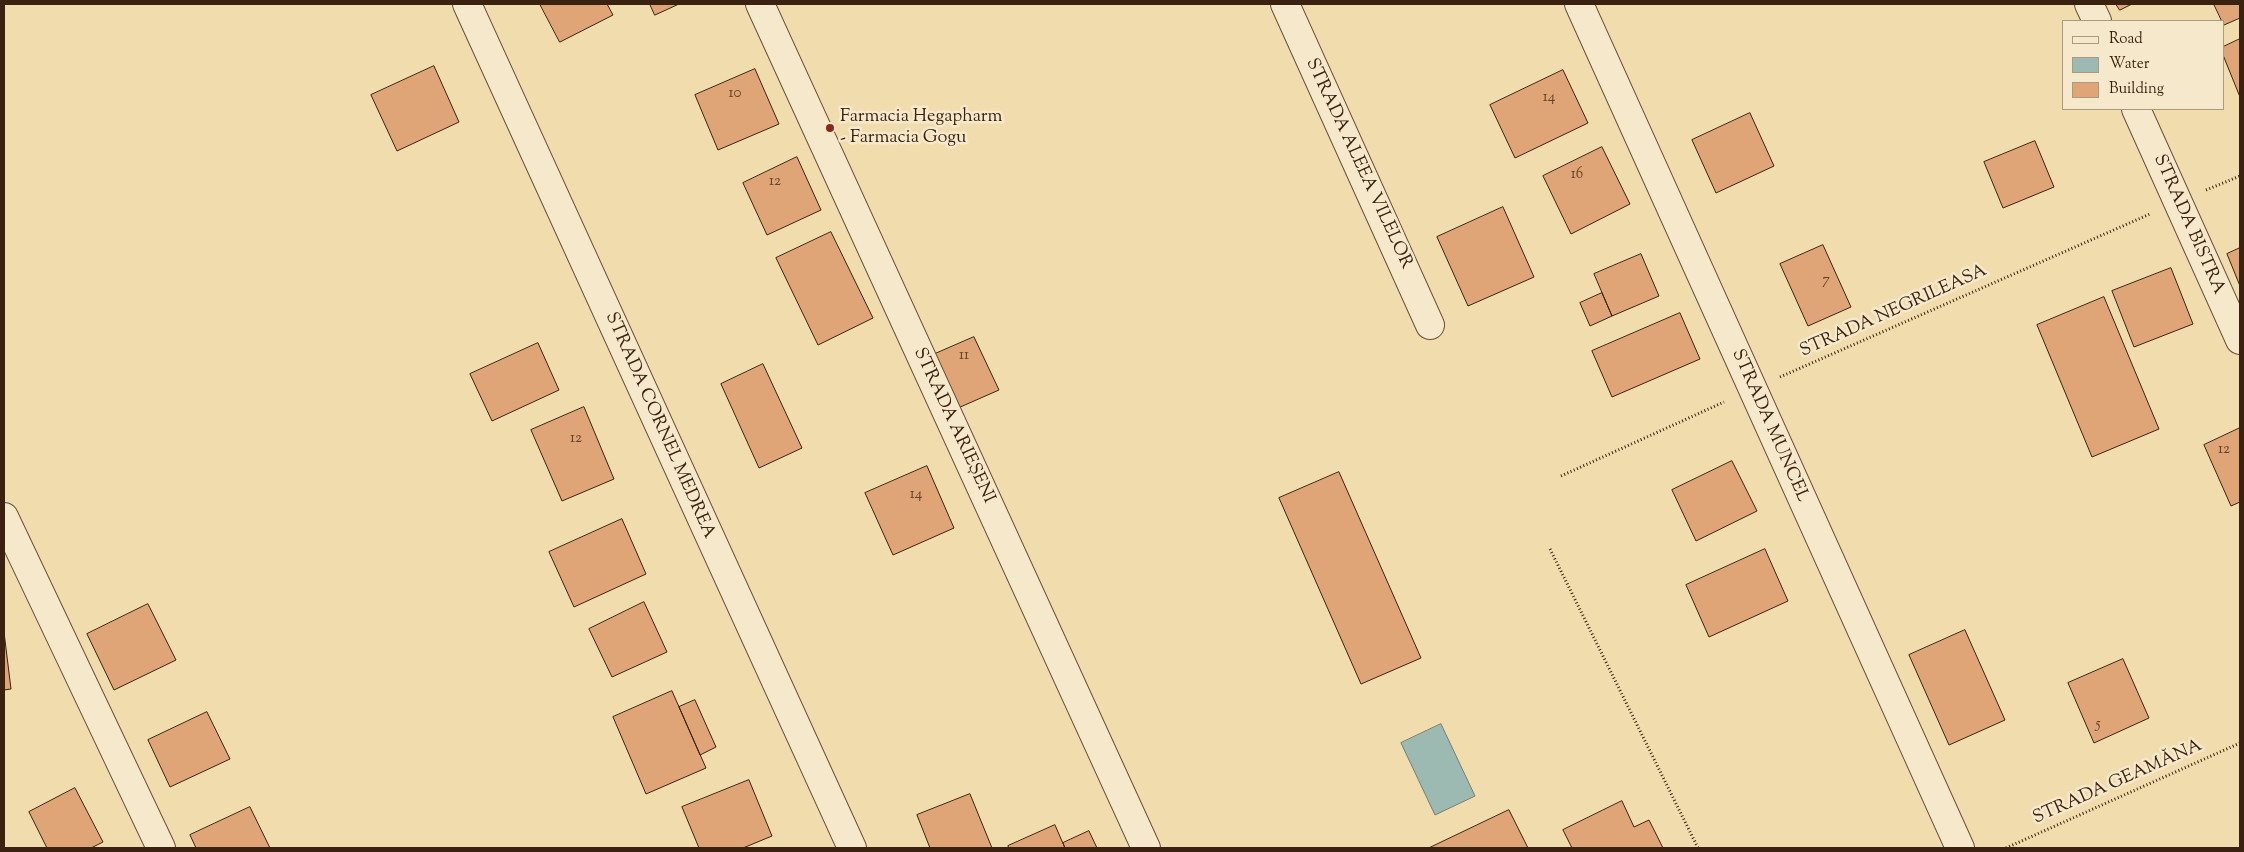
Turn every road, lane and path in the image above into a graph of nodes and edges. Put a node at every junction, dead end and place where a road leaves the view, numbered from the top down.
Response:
1 (467, 4) edge
2 (760, 4) edge
3 (1285, 4) edge
4 (1579, 4) edge
5 (2089, 4) edge
6 (2097, 20) edge
7 (2136, 110) edge
8 (2240, 176) edge
9 (2178, 202) junction
10 (1430, 325) dead end
11 (2240, 340) edge
12 (1752, 389) junction
13 (1561, 476) dead end
14 (4, 517) edge
15 (1550, 549) dead end
16 (2240, 743) edge
17 (161, 848) edge
18 (852, 848) edge
19 (1146, 848) edge
20 (1698, 848) edge
21 (1960, 848) edge
22 (2006, 848) edge

1 - 18 street, STRADA CORNEL MEDREA
2 - 19 street, STRADA ARIEȘENI
3 - 10 street, STRADA ALEEA VILELOR
4 - 12 street, STRADA MUNCEL
5 - 6 street
7 - 9 street, STRADA BISTRA
8 - 9 path, STRADA NEGRILEASA
9 - 11 street, STRADA BISTRA
9 - 12 path, STRADA NEGRILEASA
12 - 13 path, STRADA NEGRILEASA
12 - 21 street, STRADA MUNCEL
14 - 17 street
15 - 20 path
16 - 22 path, STRADA GEAMĂNA

